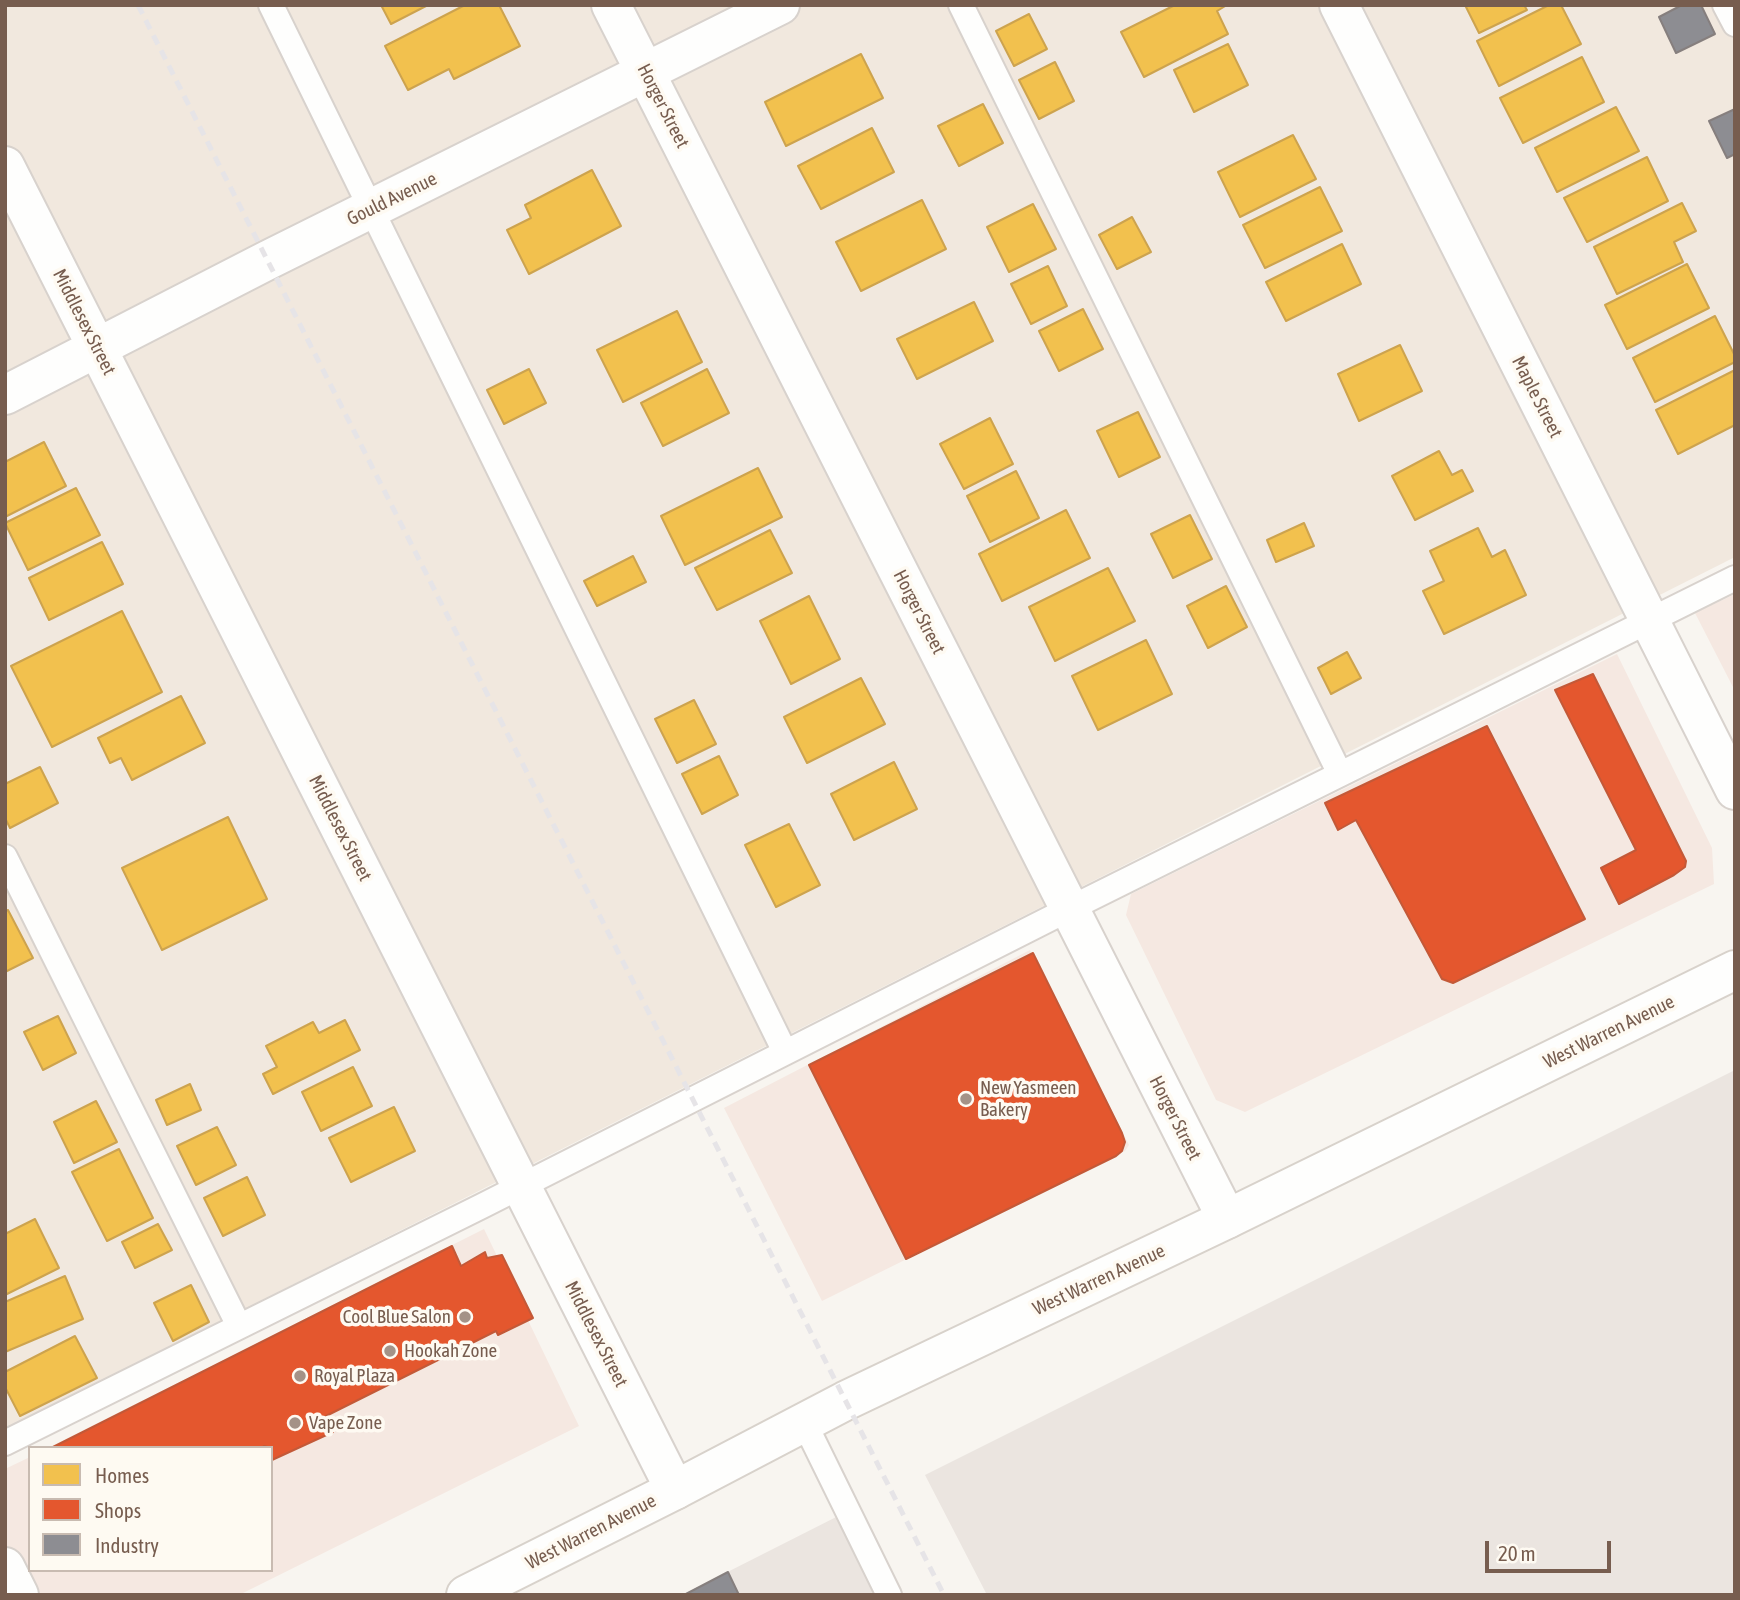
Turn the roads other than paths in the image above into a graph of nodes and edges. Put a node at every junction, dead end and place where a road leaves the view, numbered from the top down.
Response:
1 (271, 5) edge
2 (611, 5) edge
3 (780, 5) edge
4 (961, 5) edge
5 (1339, 5) edge
6 (1725, 5) edge
7 (1735, 24) edge
8 (645, 72) junction
9 (5, 166) edge
10 (371, 209) junction
11 (97, 348) junction
12 (5, 395) edge
13 (1735, 578) edge
14 (1649, 620) junction
15 (1340, 774) junction
16 (1735, 790) edge
17 (5, 857) edge
18 (1069, 909) junction
19 (1735, 971) edge
20 (785, 1052) junction
21 (521, 1186) junction
22 (1227, 1219) junction
23 (239, 1326) junction
24 (804, 1422) junction
25 (5, 1443) edge
26 (675, 1490) junction
27 (5, 1567) edge
28 (19, 1595) edge
29 (467, 1595) edge
30 (889, 1595) edge

1 - 10 lane
2 - 8 street, Horger Street
3 - 8 street, Gould Avenue
4 - 15 lane
5 - 14 street, Maple Street
6 - 7 lane
8 - 10 street, Gould Avenue
8 - 18 street, Horger Street
9 - 11 street, Middlesex Street
10 - 11 street, Gould Avenue
10 - 20 lane
11 - 12 street, Gould Avenue
11 - 21 street, Middlesex Street
13 - 14 lane
14 - 15 lane
14 - 16 street, Maple Street
15 - 18 lane
17 - 23 lane
18 - 20 lane
18 - 22 street, Horger Street
19 - 22 street, West Warren Avenue
20 - 21 lane
21 - 23 lane
21 - 26 street, Middlesex Street
22 - 24 street, West Warren Avenue
23 - 25 lane
24 - 26 street, West Warren Avenue
24 - 30 lane
26 - 29 street, West Warren Avenue
27 - 28 street

